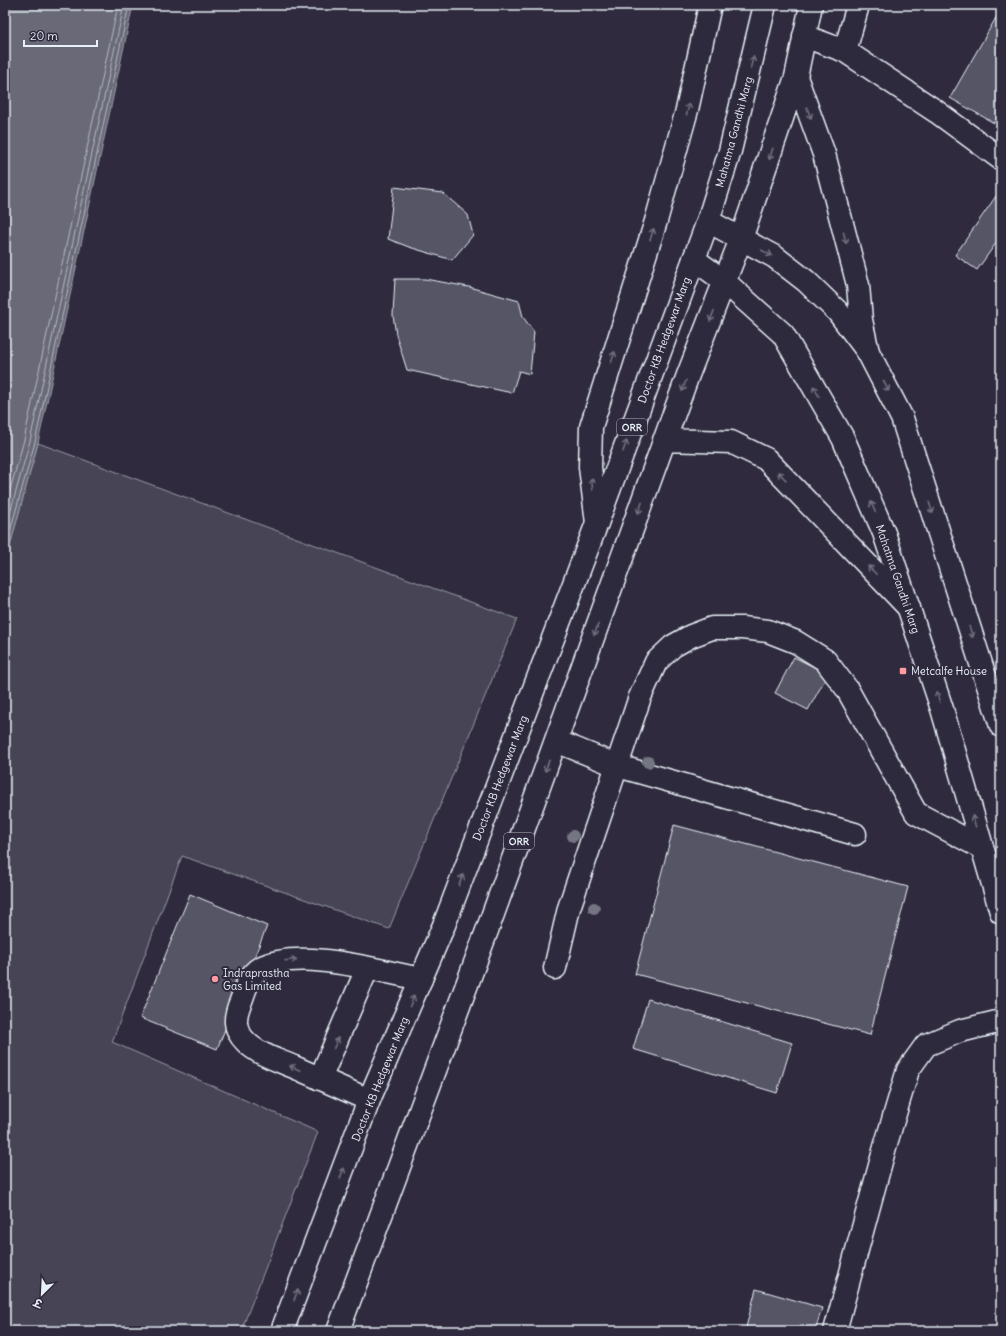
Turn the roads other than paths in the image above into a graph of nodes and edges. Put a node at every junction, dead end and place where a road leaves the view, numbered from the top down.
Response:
1 (710, 5) edge
2 (765, 5) edge
3 (811, 5) edge
4 (858, 5) edge
5 (804, 36) junction
6 (845, 51) junction
7 (796, 77) junction
8 (1001, 159) edge
9 (708, 221) junction
10 (741, 239) junction
11 (694, 259) junction
12 (725, 282) junction
13 (868, 352) junction
14 (664, 440) junction
15 (597, 522) junction
16 (908, 608) junction
17 (1001, 726) edge
18 (556, 741) junction
19 (618, 766) junction
20 (855, 834) dead end
21 (982, 848) junction
22 (1001, 912) edge
23 (555, 968) dead end
24 (367, 969) junction
25 (421, 979) junction
26 (1001, 1021) edge
27 (320, 1079) junction
28 (369, 1100) junction
29 (282, 1331) edge
30 (338, 1331) edge
31 (835, 1331) edge

15 -> 1 main road
9 -> 2 main road, Mahatma Gandhi Marg
3 - 5 main road
4 - 6 main road
5 - 6 main road
5 - 7 main road
6 - 8 main road
7 -> 10 main road
7 -> 13 main road
9 - 10 main road
9 - 11 main road, Doctor KB Hedgewar Marg / ORR
10 - 12 main road
10 -> 13 main road
11 - 12 main road, Mahatma Gandhi Marg
15 -> 11 main road, Doctor KB Hedgewar Marg / ORR
12 -> 14 main road, ORR
16 -> 12 main road, Mahatma Gandhi Marg
13 -> 17 main road
16 -> 14 main road
14 -> 18 main road, ORR
25 -> 15 main road, Doctor KB Hedgewar Marg / ORR
21 -> 16 main road, Mahatma Gandhi Marg
18 - 19 main road
18 -> 30 main road, ORR
19 - 20 main road
19 - 21 main road
19 - 23 main road
21 - 22 main road, Mahatma Gandhi Marg
24 - 25 main road
27 -> 24 main road
27 -> 24 main road
28 -> 25 main road, Doctor KB Hedgewar Marg / ORR
26 - 31 main road
27 - 28 main road
29 -> 28 main road, Doctor KB Hedgewar Marg / ORR

